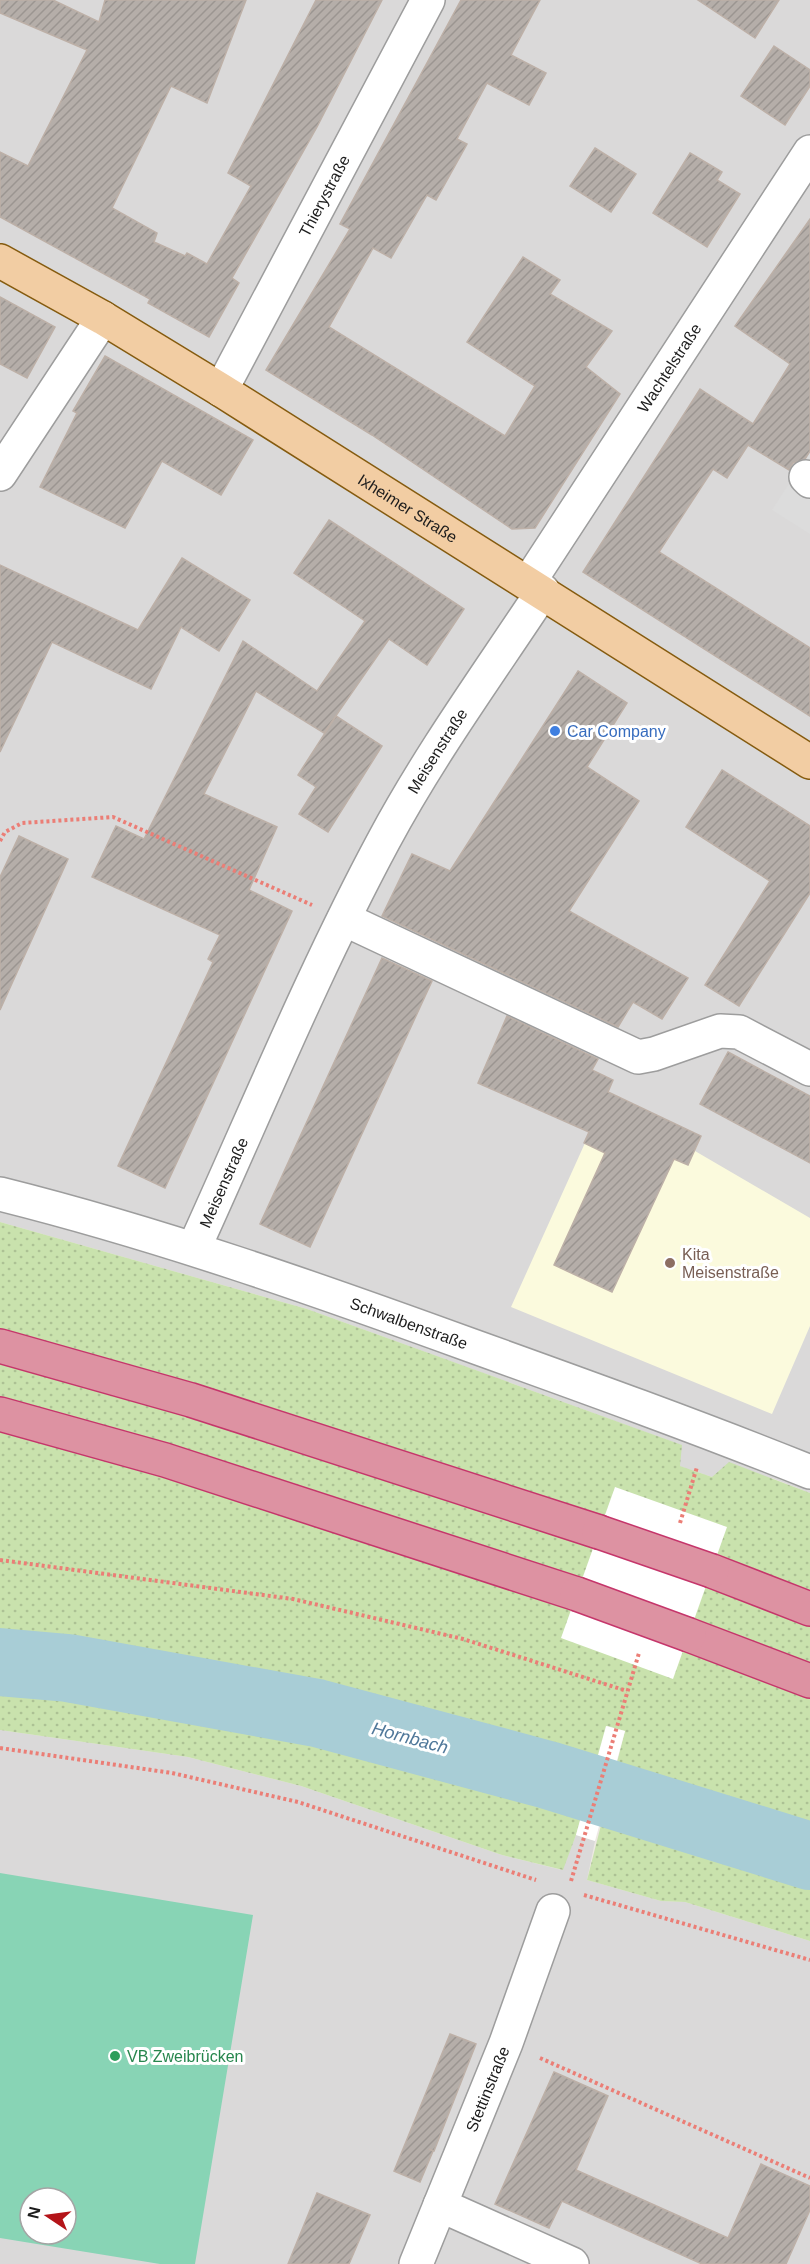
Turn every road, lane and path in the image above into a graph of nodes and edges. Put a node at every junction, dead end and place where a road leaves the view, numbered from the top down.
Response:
1 (429, 0) edge
2 (810, 152) edge
3 (0, 261) edge
4 (103, 318) junction
5 (221, 390) junction
6 (0, 474) edge
7 (536, 587) junction
8 (810, 762) edge
9 (0, 841) edge
10 (344, 919) junction
11 (810, 1069) edge
12 (0, 1194) edge
13 (194, 1248) junction
14 (0, 1346) edge
15 (0, 1414) edge
16 (810, 1472) edge
17 (0, 1560) edge
18 (810, 1609) edge
19 (810, 1681) edge
20 (627, 1691) dead end
21 (616, 1728) dead end
22 (0, 1748) edge
23 (539, 1881) dead end
24 (567, 1898) junction
25 (810, 1960) edge
26 (506, 2043) junction
27 (810, 2178) edge
28 (440, 2205) junction
29 (416, 2264) edge
30 (572, 2264) edge

1 - 5 street, Thierystraße
2 - 7 street, Wachtelstraße
3 - 4 main road, Ixheimer Straße
4 - 5 main road, Ixheimer Straße
4 - 6 street
5 - 7 main road, Ixheimer Straße
7 - 8 main road, Ixheimer Straße
7 - 10 street, Meisenstraße
9 - 10 path
10 - 11 street
10 - 13 street, Meisenstraße
12 - 13 street, Schwalbenstraße
13 - 16 street, Schwalbenstraße
14 - 18 highway, bridge
15 - 19 highway, bridge
17 - 20 path
21 - 24 path
22 - 23 path
24 - 25 path
24 - 26 street, Stettinstraße
26 - 27 path
26 - 28 street, Stettinstraße
28 - 29 street, Stettinstraße
28 - 30 street

